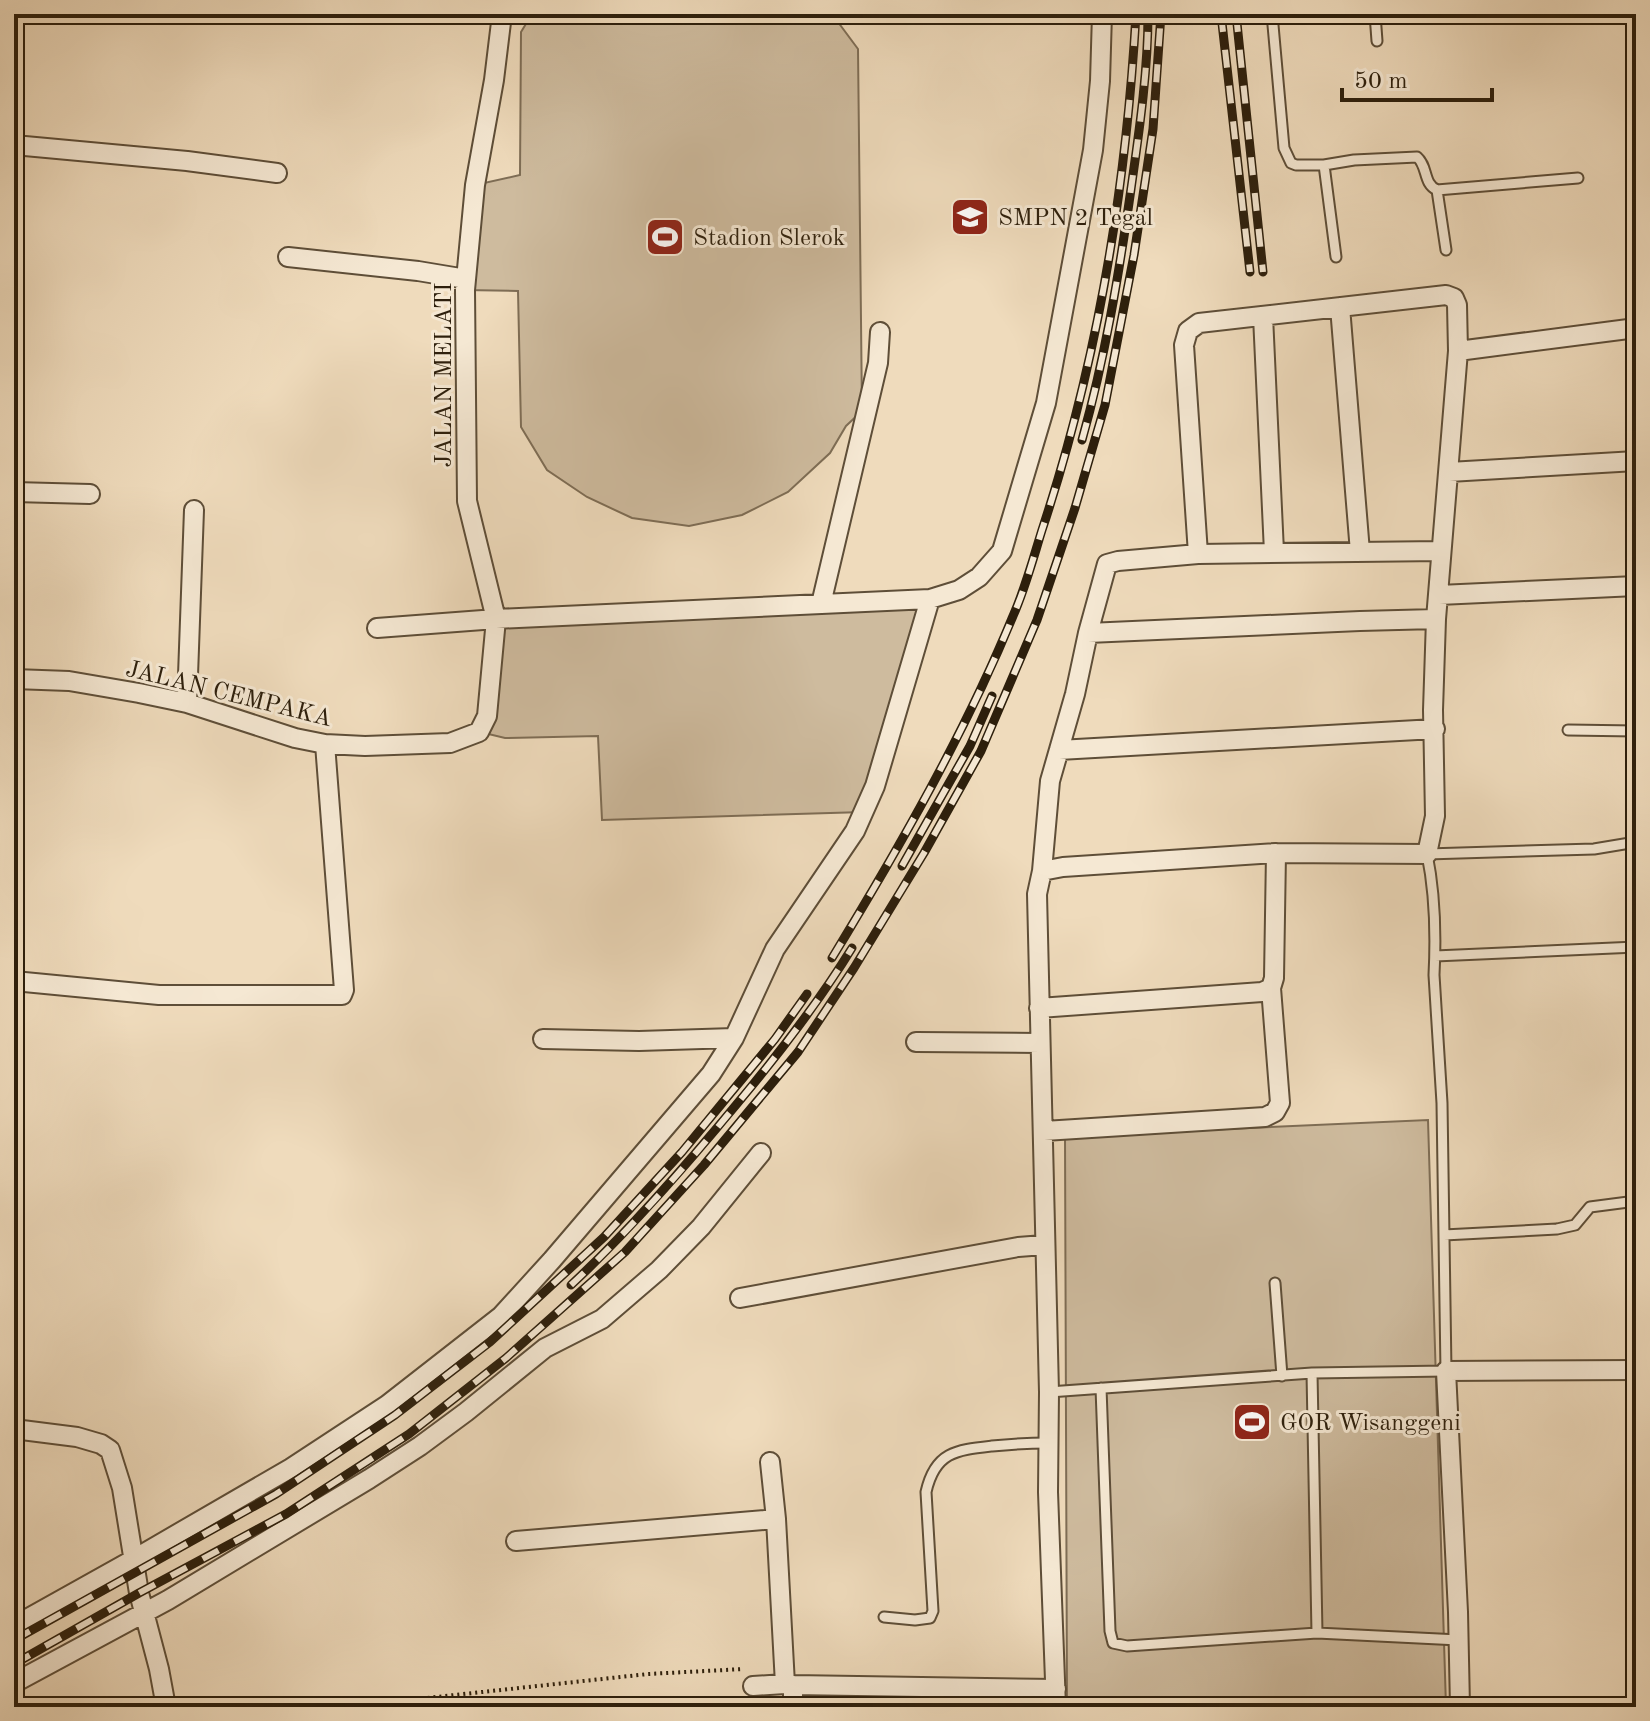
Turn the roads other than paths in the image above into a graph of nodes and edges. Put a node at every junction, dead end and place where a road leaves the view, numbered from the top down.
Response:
1 (502, 14) edge
2 (1102, 14) edge
3 (1272, 14) edge
4 (1375, 14) edge
5 (1377, 41) dead end
6 (14, 145) edge
7 (1324, 165) junction
8 (277, 173) dead end
9 (1578, 178) dead end
10 (1437, 190) junction
11 (1446, 250) dead end
12 (288, 257) dead end
13 (1336, 257) dead end
14 (466, 279) junction
15 (1340, 307) junction
16 (1263, 316) junction
17 (1636, 328) edge
18 (880, 332) dead end
19 (1458, 351) junction
20 (1636, 461) edge
21 (1449, 472) junction
22 (14, 492) edge
23 (90, 494) dead end
24 (194, 510) dead end
25 (1441, 551) junction
26 (1274, 552) junction
27 (1360, 552) junction
28 (1198, 554) junction
29 (1636, 586) edge
30 (1439, 595) junction
31 (930, 599) junction
32 (821, 604) junction
33 (496, 619) junction
34 (1436, 619) junction
35 (377, 628) dead end
36 (1088, 633) junction
37 (14, 679) edge
38 (187, 703) junction
39 (1435, 729) junction
40 (1568, 730) dead end
41 (1636, 731) edge
42 (479, 732) joint
43 (325, 744) junction
44 (1059, 750) junction
45 (1636, 842) edge
46 (1276, 853) junction
47 (1427, 854) junction
48 (1042, 871) junction
49 (1636, 947) edge
50 (1435, 956) junction
51 (14, 981) edge
52 (1271, 988) junction
53 (1039, 1008) junction
54 (734, 1038) junction
55 (543, 1039) dead end
56 (916, 1042) dead end
57 (1040, 1043) junction
58 (1044, 1131) junction
59 (761, 1153) dead end
60 (1636, 1201) edge
61 (1444, 1235) junction
62 (1044, 1245) junction
63 (1275, 1283) dead end
64 (740, 1298) dead end
65 (1636, 1370) edge
66 (1446, 1371) junction
67 (1312, 1373) junction
68 (1282, 1376) junction
69 (1101, 1388) junction
70 (1049, 1392) junction
71 (14, 1429) edge
72 (1049, 1443) junction
73 (770, 1462) dead end
74 (776, 1519) junction
75 (516, 1541) dead end
76 (134, 1559) junction
77 (145, 1613) junction
78 (884, 1617) dead end
79 (14, 1626) edge
80 (1317, 1633) junction
81 (1459, 1640) junction
82 (14, 1683) edge
83 (789, 1684) junction
84 (753, 1686) road end
85 (913, 1687) junction
86 (1056, 1698) edge
87 (166, 1707) edge
88 (793, 1707) edge
89 (913, 1707) edge
90 (1460, 1707) edge

1 - 14 street, JALAN MELATI
2 - 31 street
3 - 7 lane
4 - 5 lane
6 - 8 street
7 - 10 lane
7 - 13 lane
9 - 10 lane
10 - 11 lane
12 - 14 street
14 - 33 street, JALAN MELATI
15 - 16 street
15 - 19 street
15 - 27 street
16 - 26 street
16 - 28 street
17 - 19 street
18 - 32 street
19 - 21 street
20 - 21 street
21 - 25 street
22 - 23 street
24 - 38 street
25 - 27 street
25 - 30 street
26 - 27 street
26 - 28 street
28 - 36 street
29 - 30 street
30 - 34 street
31 - 32 street
31 - 54 street
32 - 33 street
33 - 35 street
33 - 42 street, JALAN MELATI
34 - 36 street
34 - 39 street
36 - 44 street
37 - 38 street, JALAN CEMPAKA
38 - 43 street, JALAN CEMPAKA
39 - 44 street
39 - 47 street
40 - 41 lane
42 - 43 street, JALAN CEMPAKA
43 - 51 street
44 - 48 street
45 - 47 lane
46 - 47 street
46 - 48 street
46 - 52 street
47 - 50 lane
48 - 53 street
49 - 50 lane
50 - 61 lane
52 - 53 street
52 - 58 street
53 - 57 street
54 - 55 street
54 - 76 street
56 - 57 street
57 - 58 street
58 - 62 street
59 - 77 street
60 - 61 lane
61 - 66 lane
62 - 64 street
62 - 70 street
63 - 68 lane
65 - 66 street
66 - 67 lane
66 - 81 street
67 - 68 lane
67 - 80 lane
68 - 69 lane
69 - 70 lane
69 - 80 lane
70 - 72 street
71 - 76 street
72 - 78 lane
72 - 86 street
73 - 74 street
74 - 75 street
74 - 83 street
76 - 77 street
76 - 79 street
77 - 82 street
77 - 87 street
80 - 81 lane
81 - 90 street
83 - 84 street
83 - 85 street
83 - 88 street
85 - 86 street
85 - 89 street

